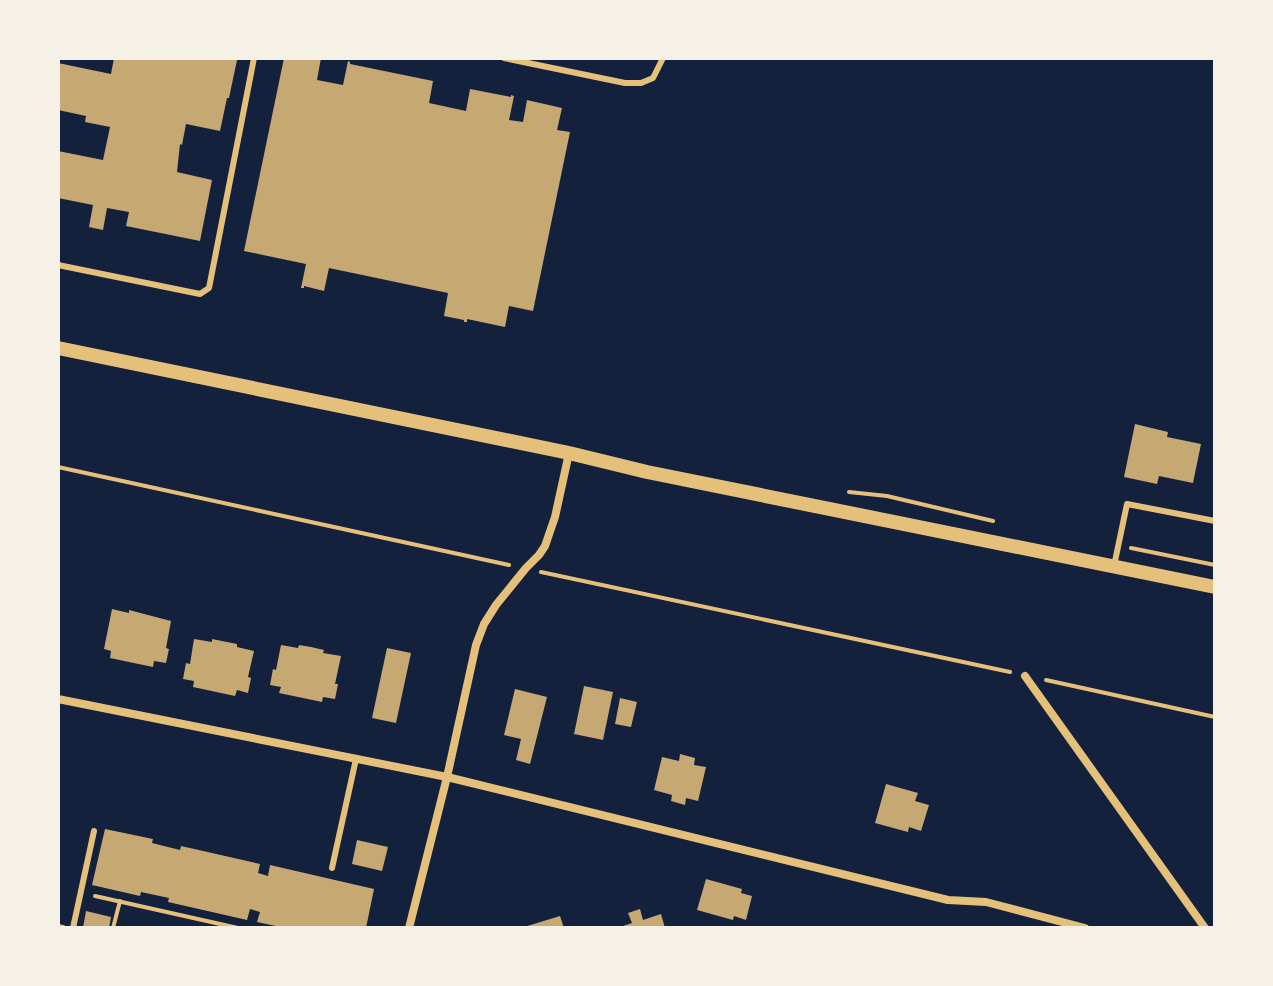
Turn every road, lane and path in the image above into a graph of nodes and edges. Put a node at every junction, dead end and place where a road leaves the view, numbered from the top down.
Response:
1 (254, 58) edge
2 (504, 58) edge
3 (663, 58) edge
4 (58, 265) edge
5 (58, 348) edge
6 (569, 453) junction
7 (58, 467) edge
8 (1215, 521) edge
9 (1114, 566) junction
10 (526, 568) junction
11 (1215, 587) edge
12 (1025, 676) junction
13 (58, 699) edge
14 (1215, 717) edge
15 (356, 759) junction
16 (447, 777) junction
17 (94, 831) dead end
18 (332, 868) dead end
19 (81, 893) junction
20 (120, 901) junction
21 (73, 928) edge
22 (113, 928) edge
23 (238, 928) edge
24 (409, 928) edge
25 (1085, 928) edge
26 (1205, 928) edge

1 - 4 lane
2 - 3 lane
5 - 6 street
6 - 9 street
6 - 10 street
7 - 10 path
8 - 9 lane
9 - 11 street
10 - 12 path
10 - 16 street
12 - 14 path
12 - 26 street
13 - 15 street
15 - 16 street
15 - 18 lane
16 - 24 street
16 - 25 street
17 - 19 lane
19 - 20 path
19 - 21 lane
20 - 22 path
20 - 23 path

